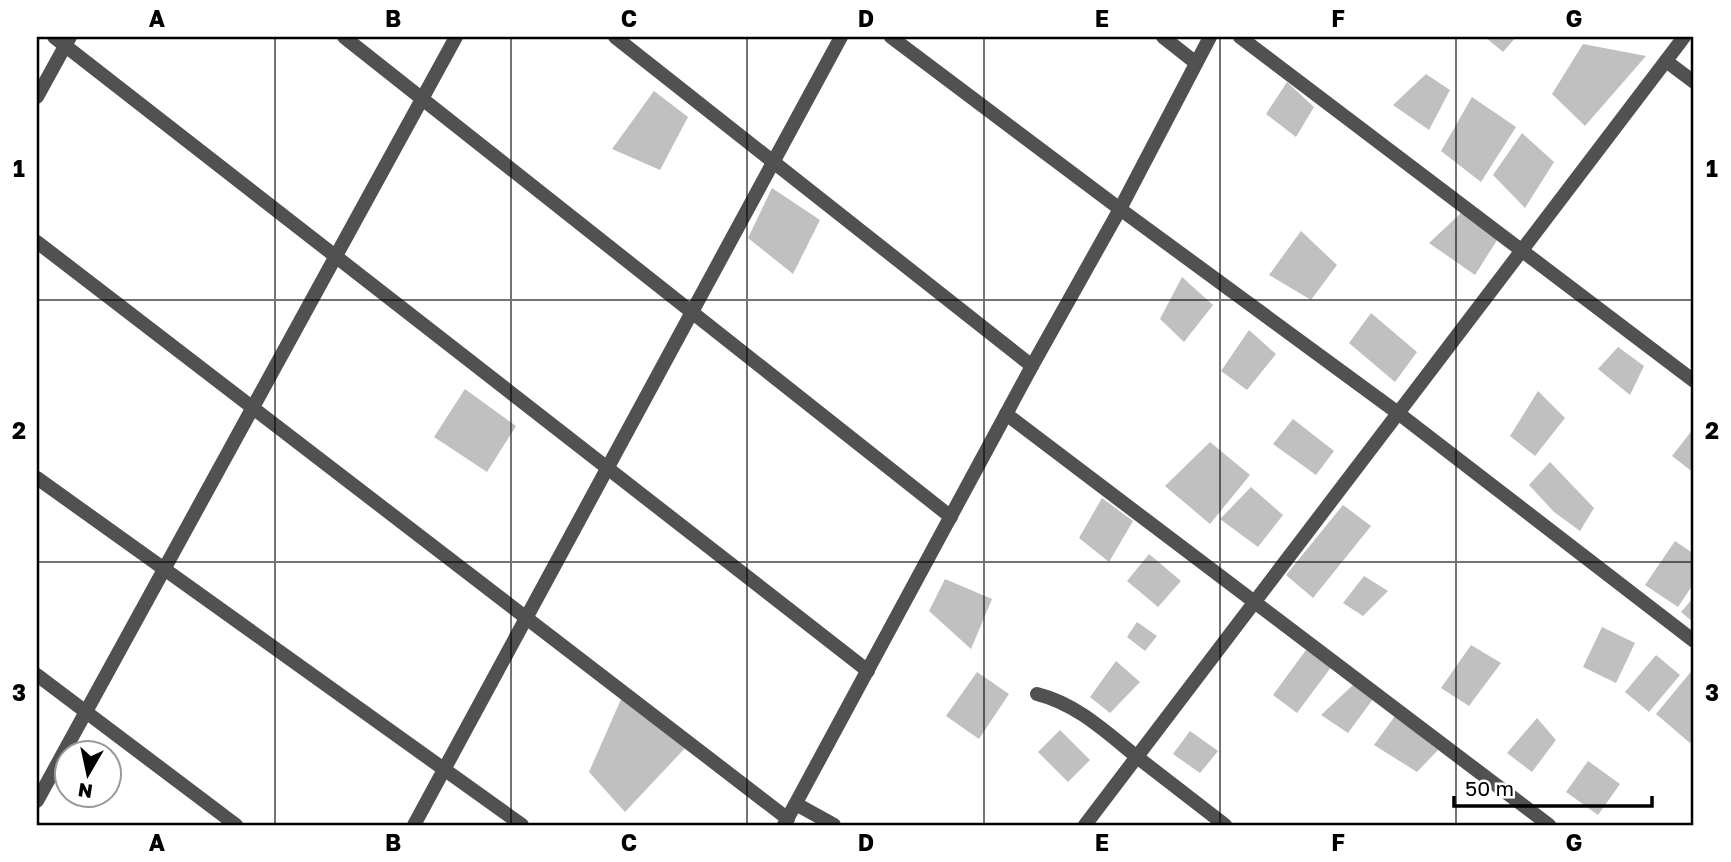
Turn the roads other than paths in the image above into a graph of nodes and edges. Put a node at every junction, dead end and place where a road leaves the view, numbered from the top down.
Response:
1 (344, 37) edge
2 (456, 37) edge
3 (615, 37) edge
4 (841, 37) edge
5 (891, 37) edge
6 (1163, 37) edge
7 (1210, 37) edge
8 (1240, 37) edge
9 (1684, 37) edge
10 (63, 40) edge
11 (1666, 61) junction
12 (1196, 63) junction
13 (1694, 82) edge
14 (37, 97) edge
15 (422, 99) junction
16 (772, 161) junction
17 (1120, 209) junction
18 (37, 242) edge
19 (1522, 250) junction
20 (336, 257) junction
21 (691, 312) junction
22 (1032, 366) junction
23 (1694, 381) edge
24 (252, 408) junction
25 (1398, 413) junction
26 (1006, 414) junction
27 (607, 468) junction
28 (37, 478) edge
29 (951, 517) junction
30 (164, 569) junction
31 (1255, 602) junction
32 (526, 618) junction
33 (1694, 641) edge
34 (868, 671) junction
35 (37, 675) edge
36 (1037, 694) dead end
37 (86, 712) junction
38 (1137, 757) junction
39 (444, 769) junction
40 (37, 801) edge
41 (796, 804) junction
42 (786, 822) edge
43 (236, 825) edge
44 (414, 825) edge
45 (522, 825) edge
46 (834, 825) edge
47 (1085, 825) edge
48 (1225, 825) edge
49 (1549, 825) edge

1 - 15 street
2 - 15 street
3 - 16 street
4 - 16 street
5 - 17 street
6 - 12 street
7 - 12 street
8 - 19 street
9 - 11 street
10 - 14 street
10 - 20 street
11 - 13 street
11 - 19 street
12 - 17 street
15 - 20 street
15 - 21 street
16 - 21 street
16 - 22 street
17 - 22 street
17 - 25 street
18 - 24 street
19 - 23 street
19 - 25 street
20 - 24 street
20 - 27 street
21 - 27 street
21 - 29 street
22 - 26 street
24 - 30 street
24 - 32 street
25 - 31 street
25 - 33 street
26 - 29 street
26 - 31 street
27 - 32 street
27 - 34 street
28 - 30 street
29 - 34 street
30 - 37 street
30 - 39 street
31 - 38 street
31 - 49 street
32 - 39 street
32 - 42 street
34 - 41 street
35 - 37 street
36 - 38 street
37 - 40 street
37 - 43 street
38 - 47 street
38 - 48 street
39 - 44 street
39 - 45 street
41 - 42 street
41 - 46 street

